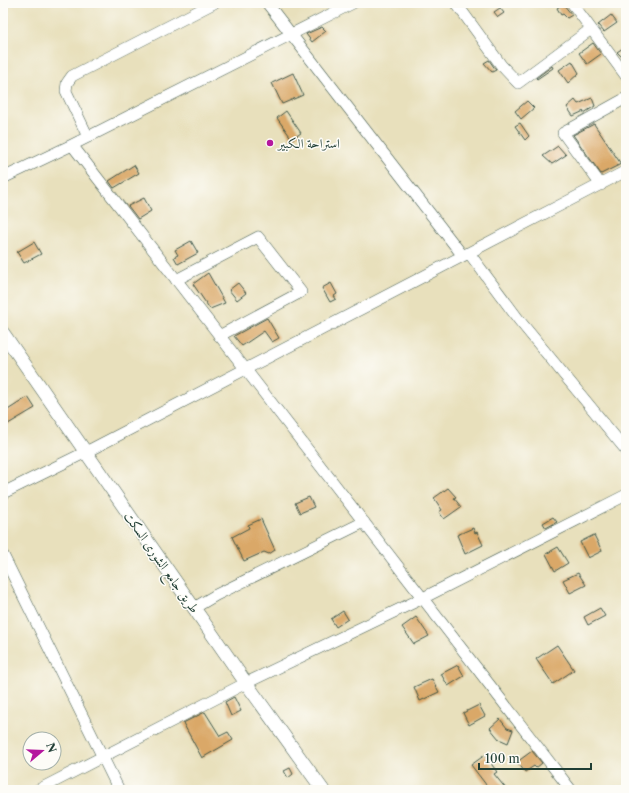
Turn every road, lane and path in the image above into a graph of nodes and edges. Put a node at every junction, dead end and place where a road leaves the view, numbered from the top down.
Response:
1 (214, 3) edge
2 (267, 3) edge
3 (353, 3) edge
4 (456, 3) edge
5 (572, 3) edge
6 (591, 29) junction
7 (291, 34) junction
8 (626, 76) edge
9 (626, 98) edge
10 (88, 137) junction
11 (72, 145) junction
12 (626, 172) edge
13 (3, 178) edge
14 (600, 185) junction
15 (466, 254) junction
16 (176, 280) junction
17 (3, 333) edge
18 (220, 336) junction
19 (245, 369) junction
20 (626, 450) edge
21 (86, 452) junction
22 (3, 493) edge
23 (626, 495) edge
24 (364, 522) junction
25 (3, 555) edge
26 (423, 598) junction
27 (194, 608) junction
28 (246, 683) junction
29 (102, 757) junction
30 (38, 790) edge
31 (119, 790) edge
32 (323, 790) edge
33 (572, 790) edge

1 - 10 street
2 - 7 street
3 - 7 street
4 - 6 street
5 - 6 street
6 - 8 street
7 - 10 street
7 - 15 street
9 - 14 street
10 - 11 street
11 - 13 street
11 - 16 street
12 - 14 street
14 - 15 street
15 - 19 street
15 - 20 street
16 - 18 street
16 - 18 street
17 - 21 main road, طريق جامع الشورى السكت
18 - 19 street
19 - 21 street
19 - 24 street
21 - 22 street
21 - 27 main road, طريق جامع الشورى السكت
23 - 26 street
24 - 26 street
24 - 27 street
25 - 29 street
26 - 28 street
26 - 33 street
27 - 28 main road, طريق جامع الشورى السكت
28 - 29 street
28 - 32 main road, طريق جامع الشورى السكت
29 - 30 street
29 - 31 street

